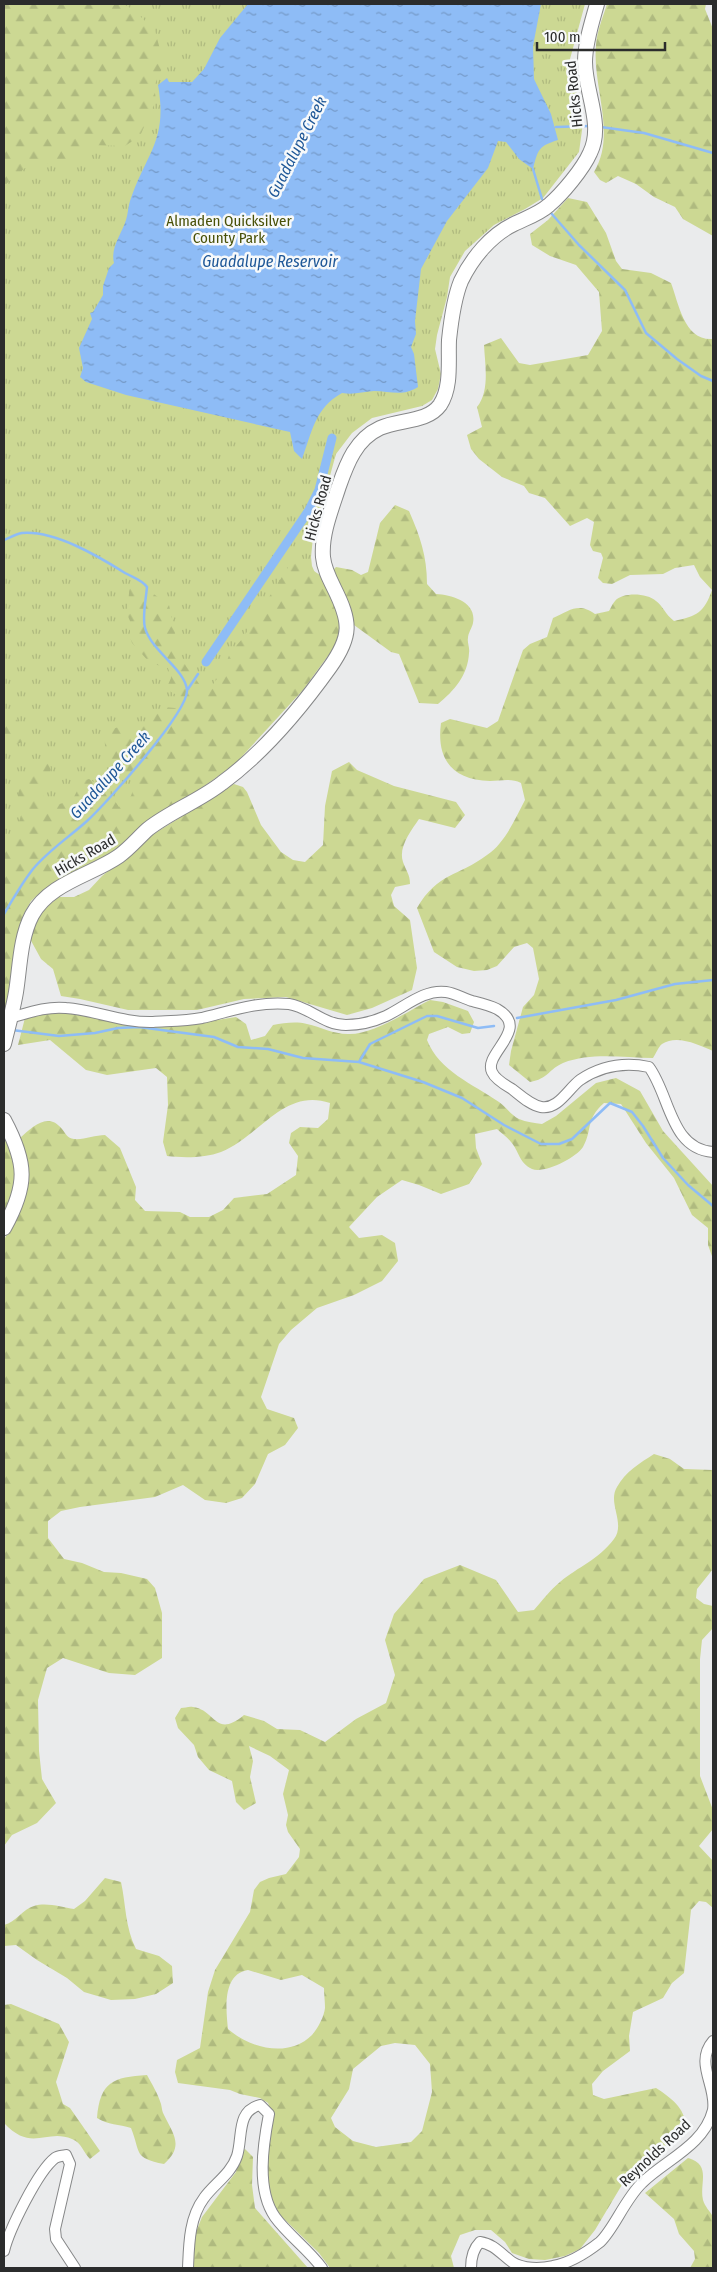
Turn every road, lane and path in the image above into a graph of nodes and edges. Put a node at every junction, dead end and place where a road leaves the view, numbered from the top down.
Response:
1 (597, 4) edge
2 (10, 1018) junction
3 (4, 1044) edge
4 (4, 1120) edge
5 (713, 1152) edge
6 (4, 1228) edge
7 (713, 2041) edge
8 (4, 2251) edge
9 (75, 2268) edge
10 (188, 2268) edge
11 (322, 2268) edge
12 (471, 2268) edge

1 - 2 street, Hicks Road
2 - 3 street, Hicks Road
2 - 5 street
4 - 6 street
7 - 12 street, Reynolds Road
8 - 9 street
10 - 11 street

